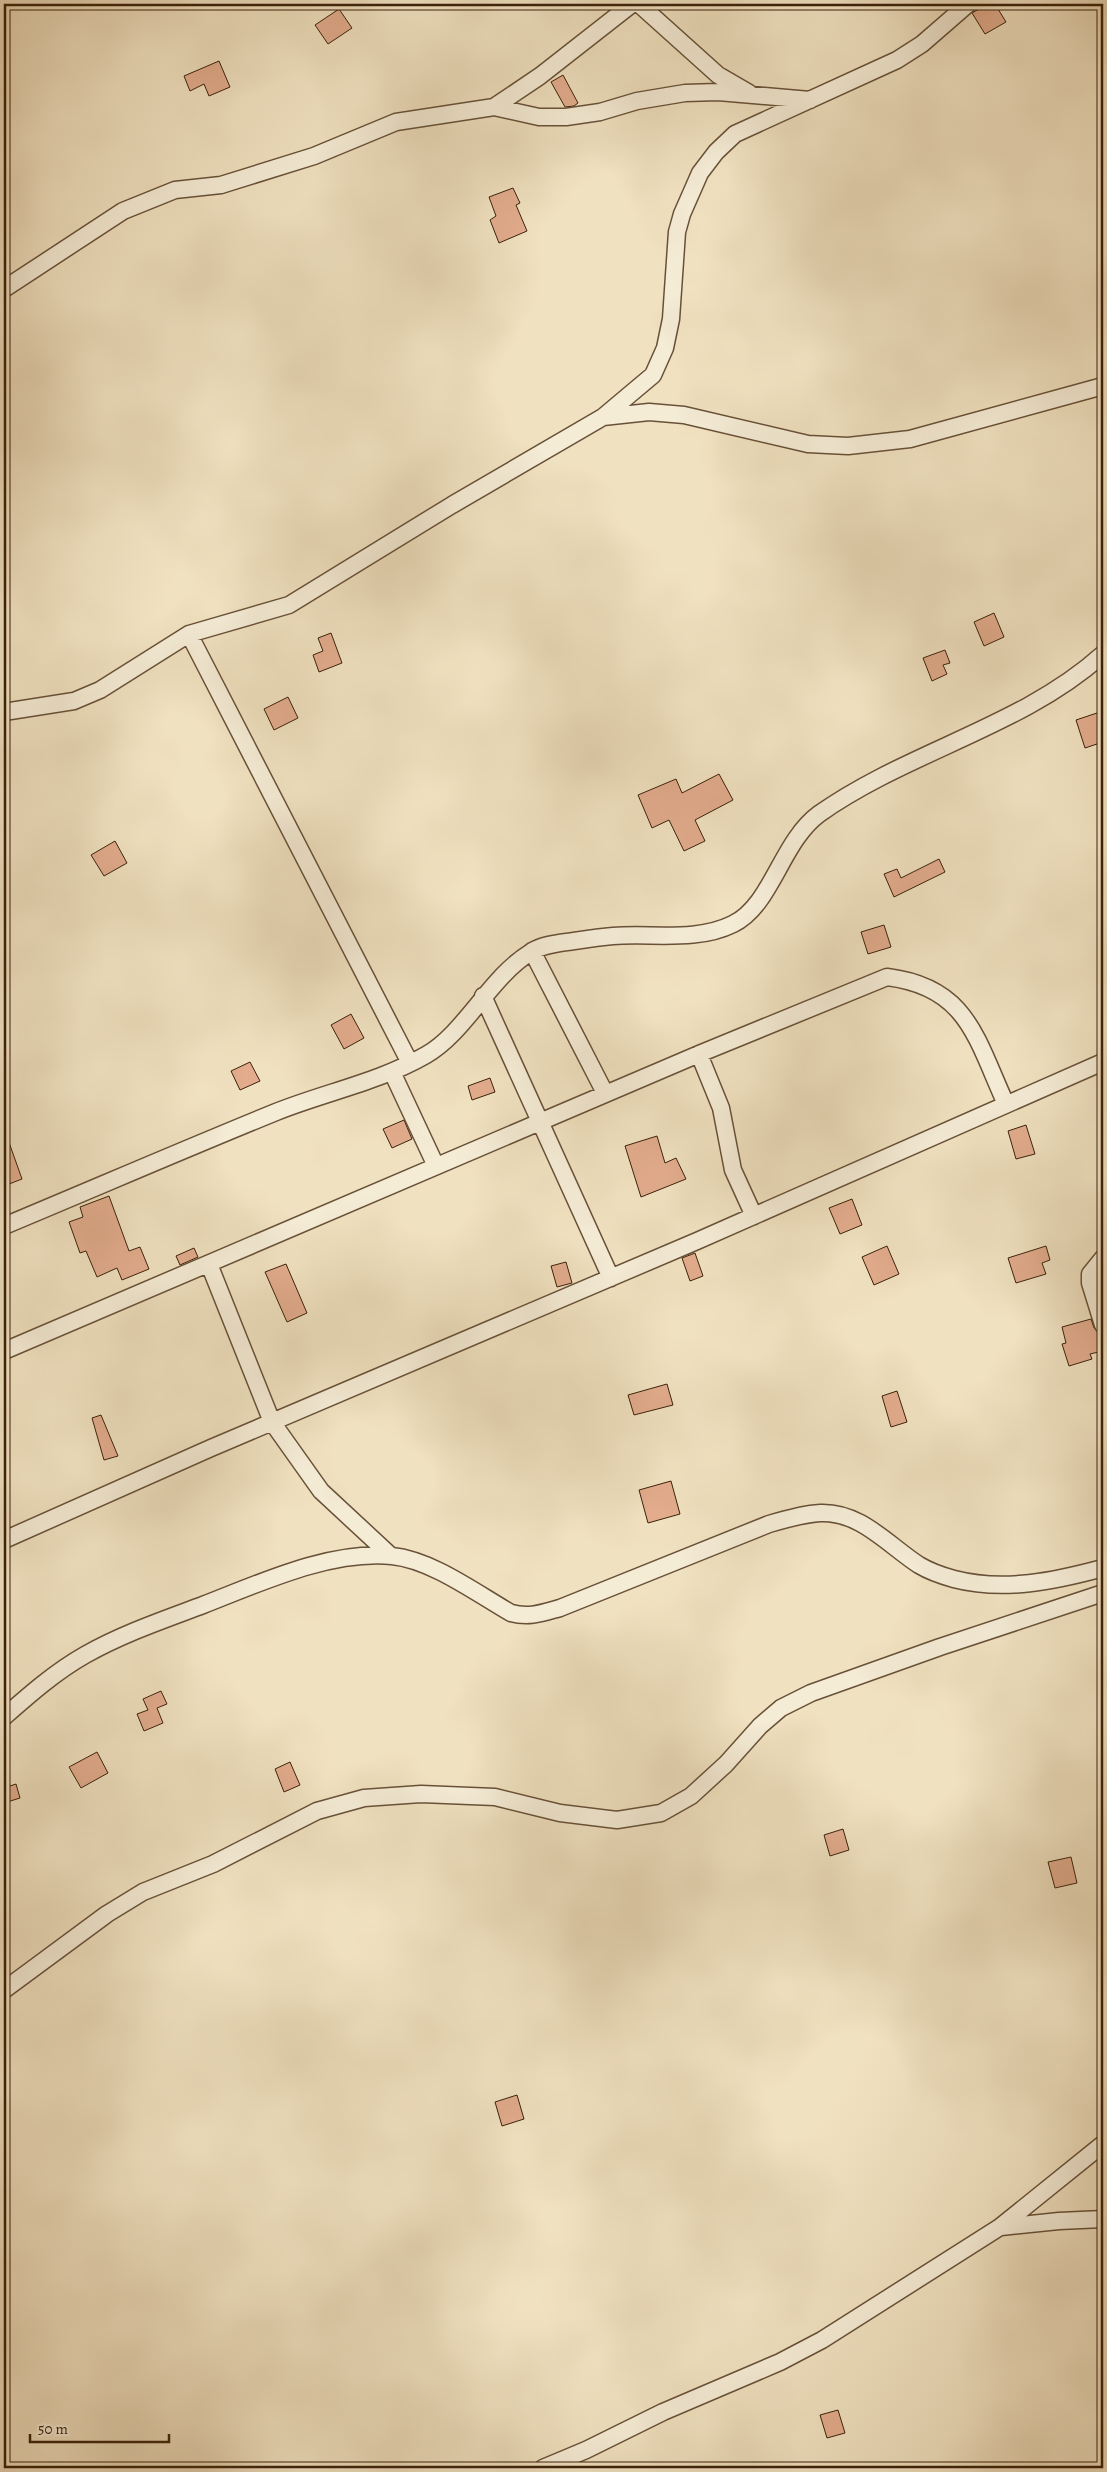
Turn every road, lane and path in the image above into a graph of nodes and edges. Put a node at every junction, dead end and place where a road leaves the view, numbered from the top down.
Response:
1 (632, 4) edge
2 (639, 4) edge
3 (968, 4) edge
4 (756, 97) junction
5 (813, 100) junction
6 (494, 107) junction
7 (4, 289) edge
8 (1103, 386) edge
9 (602, 417) junction
10 (189, 634) junction
11 (1103, 654) edge
12 (1103, 664) edge
13 (1085, 670) junction
14 (4, 712) edge
15 (532, 951) junction
16 (483, 996) junction
17 (699, 1054) junction
18 (1103, 1062) edge
19 (410, 1063) junction
20 (392, 1072) junction
21 (605, 1093) junction
22 (1006, 1104) junction
23 (541, 1121) junction
24 (436, 1166) junction
25 (754, 1216) junction
26 (4, 1226) edge
27 (1103, 1258) edge
28 (209, 1264) junction
29 (611, 1278) junction
30 (1103, 1325) edge
31 (4, 1351) edge
32 (272, 1422) junction
33 (4, 1540) edge
34 (391, 1556) junction
35 (1103, 1568) edge
36 (1103, 1593) edge
37 (4, 1717) edge
38 (4, 1990) edge
39 (1103, 2144) edge
40 (1103, 2219) edge
41 (1000, 2227) junction
42 (543, 2468) edge

1 - 6 street
2 - 4 street
3 - 5 street
4 - 5 street
4 - 6 street
5 - 9 street
6 - 7 street
8 - 9 street
9 - 10 street
10 - 14 street
10 - 19 street
11 - 13 street
12 - 13 street
13 - 15 street
15 - 16 street
15 - 21 street
16 - 19 street
16 - 23 street
17 - 21 street
17 - 22 street
17 - 25 street
18 - 22 street
19 - 20 street
20 - 24 street
20 - 26 street
21 - 23 street
22 - 25 street
23 - 24 street
23 - 29 street
24 - 28 street
25 - 29 street
27 - 30 street
28 - 31 street
28 - 32 street
29 - 32 street
32 - 33 street
32 - 34 street
34 - 35 street
34 - 37 street
36 - 38 street
39 - 41 street
40 - 41 street
41 - 42 street

